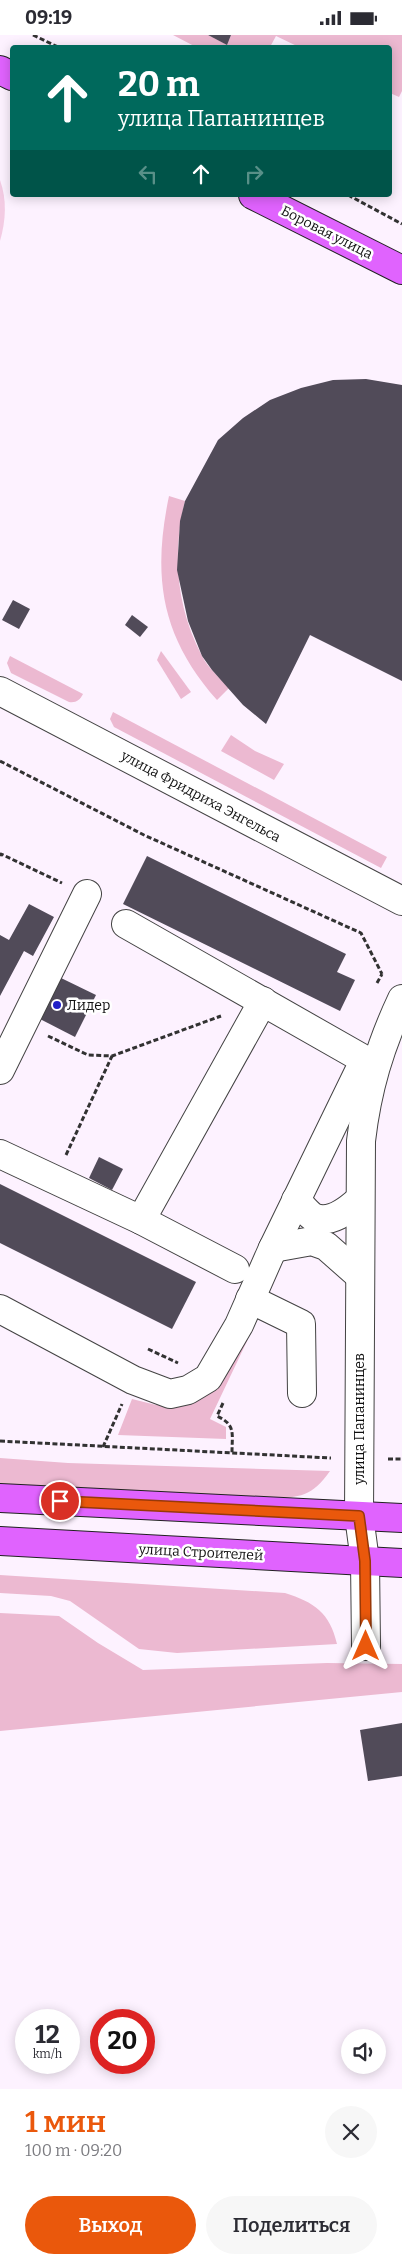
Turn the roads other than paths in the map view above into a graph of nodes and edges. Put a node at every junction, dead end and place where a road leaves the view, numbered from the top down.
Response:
1 (257, 197) edge
2 (402, 270) edge
3 (0, 691) edge
4 (87, 894) road end
5 (402, 901) edge
6 (126, 924) dead end
7 (263, 1001) junction
8 (396, 1010) edge
9 (365, 1060) junction
10 (0, 1070) edge
11 (0, 1154) edge
12 (296, 1200) junction
13 (359, 1200) junction
14 (142, 1220) junction
15 (273, 1248) junction
16 (235, 1269) dead end
17 (360, 1276) junction
18 (250, 1299) junction
19 (0, 1309) edge
20 (302, 1393) dead end
21 (0, 1498) edge
22 (359, 1516) junction
23 (402, 1518) edge
24 (0, 1541) edge
25 (365, 1561) junction
26 (402, 1563) edge
27 (366, 1646) dead end

1 - 2 main road, Боровая улица
3 - 5 street, улица Фридриха Энгельса
4 - 10 street
6 - 7 street
7 - 9 street
7 - 14 street
8 - 9 street, улица Папанинцев
8 - 13 street, улица Папанинцев
9 - 12 street, улица Папанинцев
11 - 14 street
12 - 13 street
12 - 15 street, улица Папанинцев
13 - 17 street, улица Папанинцев
14 - 16 street
15 - 17 street
15 - 18 street, улица Папанинцев
17 - 22 street, улица Папанинцев
18 - 19 street, улица Папанинцев
18 - 20 street
21 - 22 main road
22 - 23 main road
22 - 25 street, улица Папанинцев
24 - 25 main road, улица Строителей
25 - 26 main road, улица Строителей
25 - 27 street, улица Папанинцев

